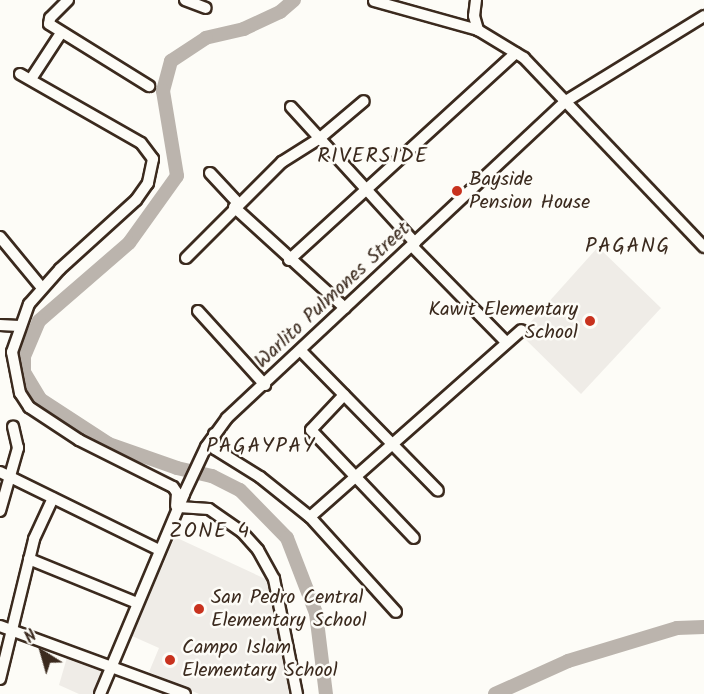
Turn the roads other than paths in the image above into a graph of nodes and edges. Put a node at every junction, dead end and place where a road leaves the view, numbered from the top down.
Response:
1 (68, 0) edge
2 (185, 0) edge
3 (476, 0) edge
4 (374, 1) edge
5 (206, 8) dead end
6 (704, 16) edge
7 (478, 30) junction
8 (61, 33) junction
9 (516, 52) junction
10 (20, 74) dead end
11 (31, 79) junction
12 (149, 86) dead end
13 (364, 101) dead end
14 (566, 101) junction
15 (291, 107) dead end
16 (320, 138) junction
17 (210, 174) dead end
18 (366, 190) junction
19 (236, 205) junction
20 (0, 237) edge
21 (414, 245) junction
22 (704, 247) edge
23 (186, 258) dead end
24 (290, 260) junction
25 (42, 288) junction
26 (345, 308) junction
27 (198, 311) dead end
28 (0, 325) edge
29 (19, 326) junction
30 (521, 330) dead end
31 (506, 342) junction
32 (302, 352) junction
33 (265, 385) junction
34 (344, 395) junction
35 (14, 428) dead end
36 (214, 434) junction
37 (392, 444) junction
38 (0, 472) edge
39 (10, 477) junction
40 (355, 477) junction
41 (438, 491) dead end
42 (53, 498) junction
43 (0, 511) edge
44 (177, 511) junction
45 (310, 517) junction
46 (414, 538) dead end
47 (159, 550) junction
48 (29, 559) junction
49 (137, 603) junction
50 (396, 612) dead end
51 (0, 626) edge
52 (13, 630) junction
53 (111, 665) junction
54 (0, 679) edge
55 (155, 682) junction
56 (100, 694) edge
57 (151, 694) edge
58 (185, 694) edge
59 (297, 694) edge

1 - 8 street
2 - 5 street
3 - 7 street
4 - 7 street
6 - 14 street, Warlito Pulmones Street
7 - 9 street
8 - 11 street
8 - 12 street
9 - 14 street
9 - 18 street
10 - 11 street
11 - 25 street
13 - 16 street
14 - 21 street, Warlito Pulmones Street
14 - 22 street
15 - 16 street
16 - 18 street
16 - 19 street
17 - 19 street
18 - 21 street
18 - 24 street
19 - 23 street
19 - 24 street
20 - 25 street
21 - 26 street, Warlito Pulmones Street
21 - 31 street
24 - 26 street
25 - 29 street
26 - 32 street, Warlito Pulmones Street
27 - 33 street
28 - 29 street
29 - 44 street
30 - 31 street
31 - 37 street
32 - 33 street, Warlito Pulmones Street
32 - 34 street
33 - 36 street, Warlito Pulmones Street
34 - 37 street
34 - 40 street
35 - 39 street
36 - 44 street, Warlito Pulmones Street
36 - 45 street
37 - 40 street
37 - 41 street
38 - 39 street
39 - 42 street
39 - 43 street
40 - 45 street
40 - 46 street
42 - 47 street
42 - 48 street
44 - 47 street, Warlito Pulmones Street
44 - 59 street
45 - 50 street
47 - 49 street, Warlito Pulmones Street
48 - 49 street
48 - 52 street
49 - 53 street, Warlito Pulmones Street
51 - 52 street
52 - 53 street
52 - 54 street
53 - 55 street
53 - 56 street, Warlito Pulmones Street
55 - 57 street
55 - 58 street

